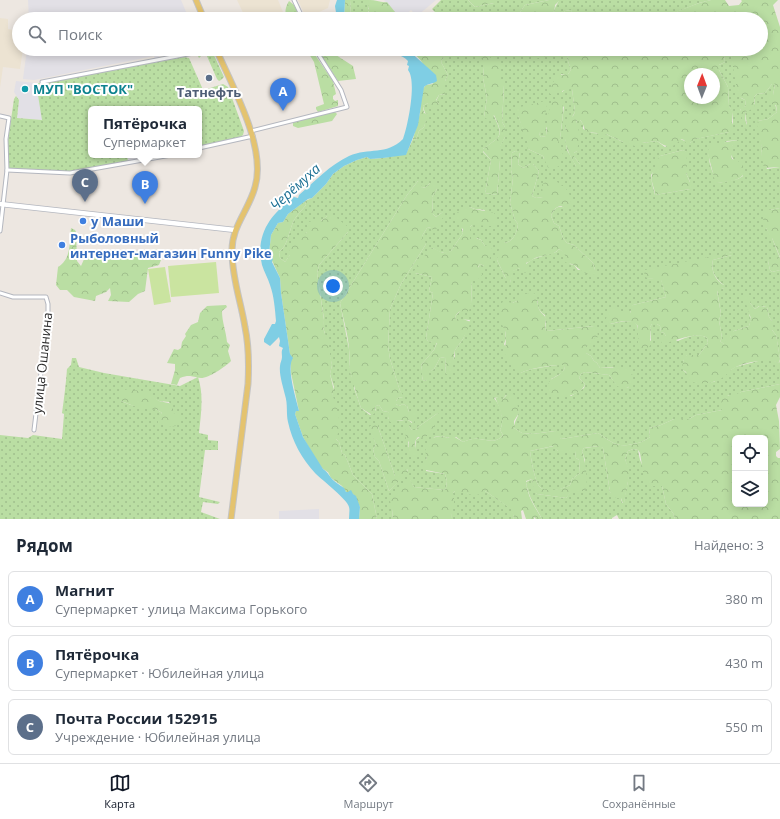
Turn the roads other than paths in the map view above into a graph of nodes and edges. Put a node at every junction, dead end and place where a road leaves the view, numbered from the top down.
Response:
1 (196, 0) edge
2 (294, 0) edge
3 (201, 12) edge
4 (300, 12) edge
5 (178, 56) edge
6 (218, 56) edge
7 (319, 56) edge
8 (42, 82) dead end
9 (0, 116) edge
10 (252, 134) junction
11 (202, 147) edge
12 (154, 158) edge
13 (7, 170) junction
14 (1, 204) edge
15 (235, 230) junction
16 (0, 231) edge
17 (0, 293) edge
18 (34, 430) dead end
19 (231, 519) edge

1 - 3 main road
2 - 4 street
5 - 8 street
6 - 10 main road
7 - 10 street
9 - 13 street
10 - 11 street
10 - 15 main road
12 - 13 street
13 - 14 street
14 - 15 street
14 - 16 street
15 - 19 main road
17 - 18 street, улица Ошанина

